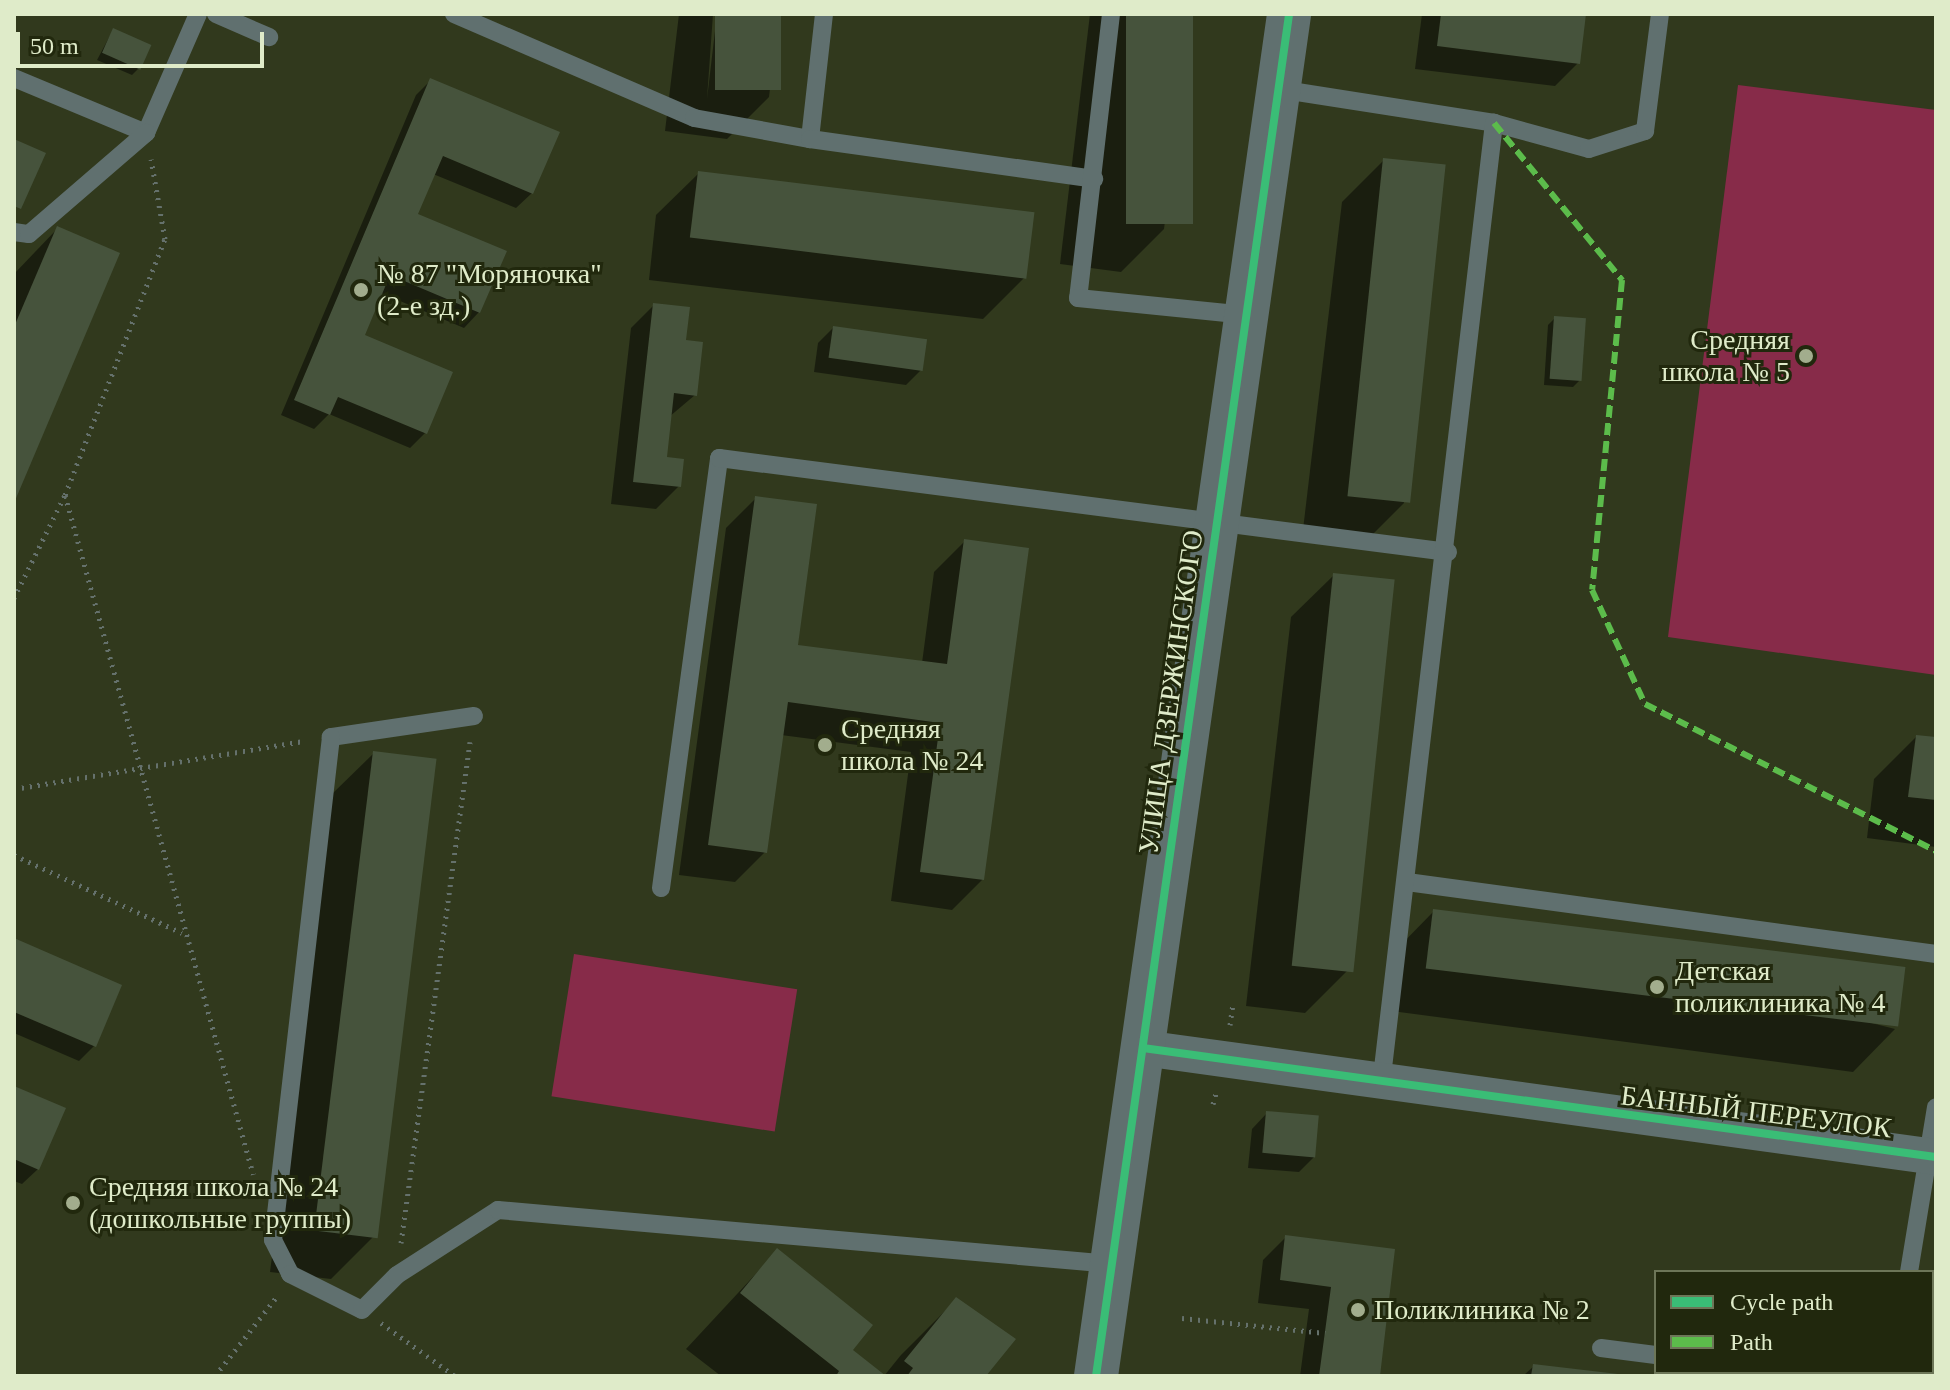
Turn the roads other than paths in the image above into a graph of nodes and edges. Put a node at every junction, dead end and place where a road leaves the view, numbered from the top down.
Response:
1 (198, 14) edge
2 (216, 14) edge
3 (454, 14) edge
4 (824, 14) edge
5 (1111, 14) edge
6 (1289, 14) edge
7 (1660, 14) edge
8 (269, 37) dead end
9 (14, 78) edge
10 (1278, 89) junction
11 (1494, 123) junction
12 (146, 133) junction
13 (810, 139) junction
14 (1094, 179) junction
15 (14, 232) edge
16 (1246, 315) junction
17 (1218, 518) junction
18 (1448, 552) junction
19 (474, 716) road end
20 (1407, 882) junction
21 (661, 888) dead end
22 (1936, 954) edge
23 (1143, 1048) junction
24 (1381, 1085) junction
25 (1936, 1107) edge
26 (1932, 1157) edge
27 (1928, 1213) edge
28 (1111, 1264) junction
29 (1910, 1270) edge
30 (1601, 1348) dead end
31 (1654, 1355) edge
32 (1096, 1376) edge

1 - 12 lane
2 - 8 lane
3 - 13 lane
4 - 13 lane
5 - 14 lane
6 - 10 street, УЛИЦА ДЗЕРЖИНСКОГО
7 - 11 lane
9 - 12 lane
10 - 11 lane
10 - 16 street, УЛИЦА ДЗЕРЖИНСКОГО
11 - 18 lane
12 - 15 lane
13 - 14 lane
14 - 16 lane
16 - 17 street, УЛИЦА ДЗЕРЖИНСКОГО
17 - 18 lane
17 - 21 lane
17 - 23 street, УЛИЦА ДЗЕРЖИНСКОГО
18 - 20 lane
19 - 28 lane
20 - 22 lane
20 - 24 lane
23 - 24 street, БАННЫЙ ПЕРЕУЛОК
23 - 28 street, УЛИЦА ДЗЕРЖИНСКОГО
24 - 26 street, БАННЫЙ ПЕРЕУЛОК
25 - 26 lane
26 - 27 lane
27 - 29 lane
28 - 32 street, УЛИЦА ДЗЕРЖИНСКОГО
30 - 31 lane

